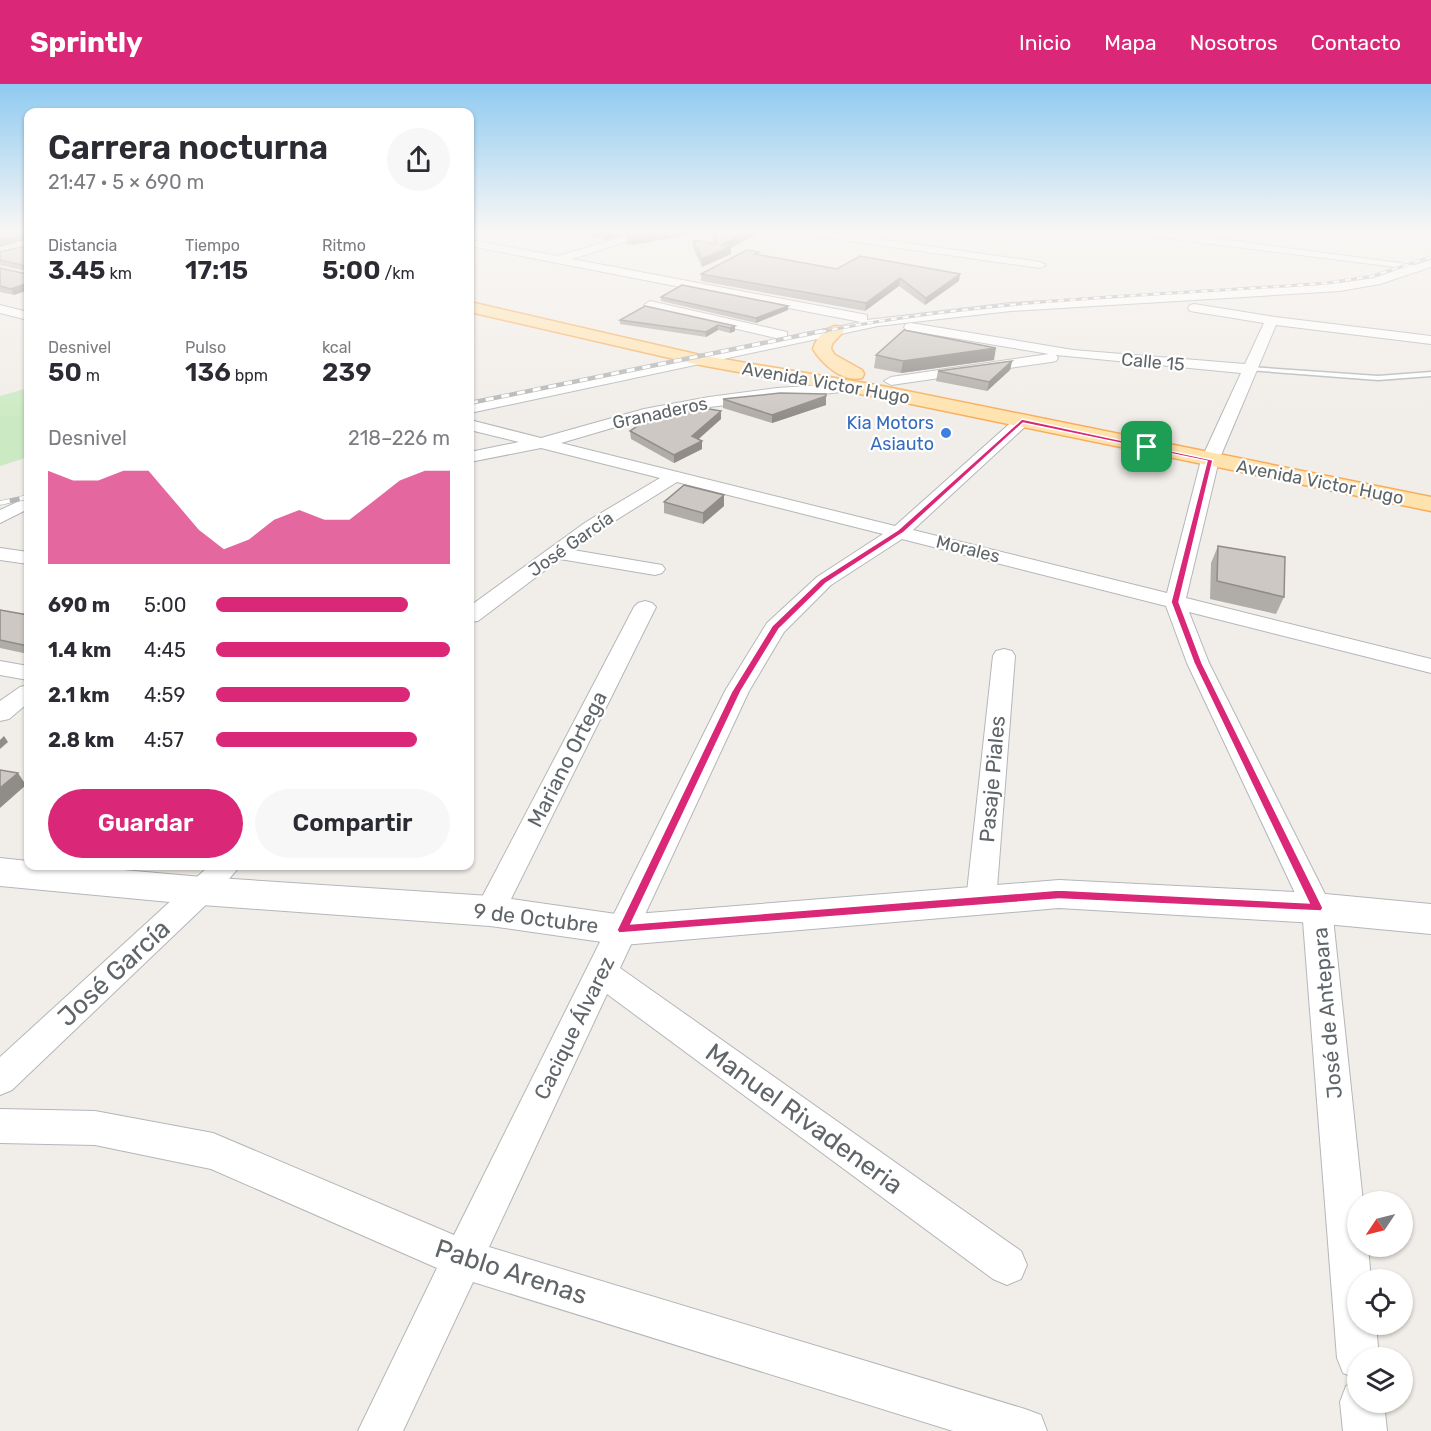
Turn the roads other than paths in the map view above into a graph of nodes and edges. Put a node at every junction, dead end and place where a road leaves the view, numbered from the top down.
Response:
1 (739, 294) edge
2 (1119, 294) edge
3 (1246, 294) edge
4 (474, 298) edge
5 (1148, 301) junction
6 (650, 305) edge
7 (474, 308) edge
8 (0, 309) edge
9 (24, 315) edge
10 (862, 318) junction
11 (878, 321) junction
12 (1270, 321) junction
13 (835, 331) junction
14 (782, 335) junction
15 (1431, 340) edge
16 (718, 349) junction
17 (736, 352) junction
18 (1073, 354) junction
19 (690, 358) junction
20 (1250, 369) junction
21 (1431, 374) edge
22 (854, 380) junction
23 (891, 381) junction
24 (474, 398) edge
25 (474, 407) edge
26 (1022, 421) junction
27 (474, 426) edge
28 (544, 442) junction
29 (1213, 453) junction
30 (474, 456) edge
31 (675, 476) junction
32 (1431, 492) edge
33 (1431, 504) edge
34 (901, 531) junction
35 (24, 550) edge
36 (556, 553) junction
37 (3, 554) edge
38 (24, 557) edge
39 (655, 569) dead end
40 (1175, 602) junction
41 (645, 607) dead end
42 (474, 613) edge
43 (1004, 656) dead end
44 (1431, 666) edge
45 (0, 668) edge
46 (24, 672) edge
47 (24, 695) edge
48 (0, 713) edge
49 (0, 872) edge
50 (214, 878) edge
51 (981, 901) junction
52 (1317, 908) junction
53 (490, 911) junction
54 (1431, 919) edge
55 (623, 930) junction
56 (601, 972) junction
57 (0, 1079) edge
58 (0, 1126) edge
59 (462, 1259) junction
60 (1006, 1265) dead end
61 (1357, 1347) edge
62 (1363, 1413) edge
63 (380, 1431) edge
64 (1025, 1431) edge
65 (1365, 1431) edge

1 - 10 street
2 - 10 street
3 - 5 street
4 - 16 main road, Avenida Victor Hugo
5 - 11 street
5 - 12 street
6 - 14 street
7 - 19 main road, Avenida Victor Hugo
8 - 9 street
10 - 14 street
11 - 13 street
11 - 18 street, Calle 15
12 - 15 street
12 - 20 street
13 - 17 street
13 - 22 main road
14 - 16 street
16 - 17 main road, Avenida Victor Hugo
16 - 19 street
17 - 19 street
17 - 22 main road, Avenida Victor Hugo
18 - 20 street, Calle 15
18 - 23 street
19 - 22 main road, Avenida Victor Hugo
19 - 24 street
19 - 25 street
20 - 21 lane, Calle 15
20 - 29 street
22 - 23 main road, Avenida Victor Hugo
22 - 26 main road, Avenida Victor Hugo
22 - 28 street, Granaderos
23 - 29 main road, Avenida Victor Hugo
26 - 29 main road, Avenida Victor Hugo
26 - 34 street, Cacique Álvarez
27 - 28 street, Morales
28 - 30 street, Granaderos
28 - 31 street, Morales
29 - 32 main road, Avenida Victor Hugo
29 - 33 main road, Avenida Victor Hugo
29 - 40 street
31 - 34 street, Morales
31 - 36 street, José García
34 - 40 street, Morales
34 - 55 street, Cacique Álvarez
35 - 37 street
36 - 39 street
36 - 42 street, José García
37 - 38 street
40 - 44 street, Morales
40 - 52 street, José de Antepara
41 - 53 street, Mariano Ortega
43 - 51 street, Pasaje Piales
45 - 46 street
47 - 48 street
49 - 50 street, 9 de Octubre
50 - 53 street, 9 de Octubre
50 - 57 street, José García
51 - 52 street, 9 de Octubre
51 - 55 street, 9 de Octubre
52 - 54 street, 9 de Octubre
52 - 61 street, José de Antepara
53 - 55 street, 9 de Octubre
55 - 56 street, Cacique Álvarez
56 - 59 street, Cacique Álvarez
56 - 60 street, Manuel Rivadeneria
58 - 59 street, Pablo Arenas
59 - 63 street, Cacique Álvarez
59 - 64 street, Pablo Arenas
62 - 65 street

